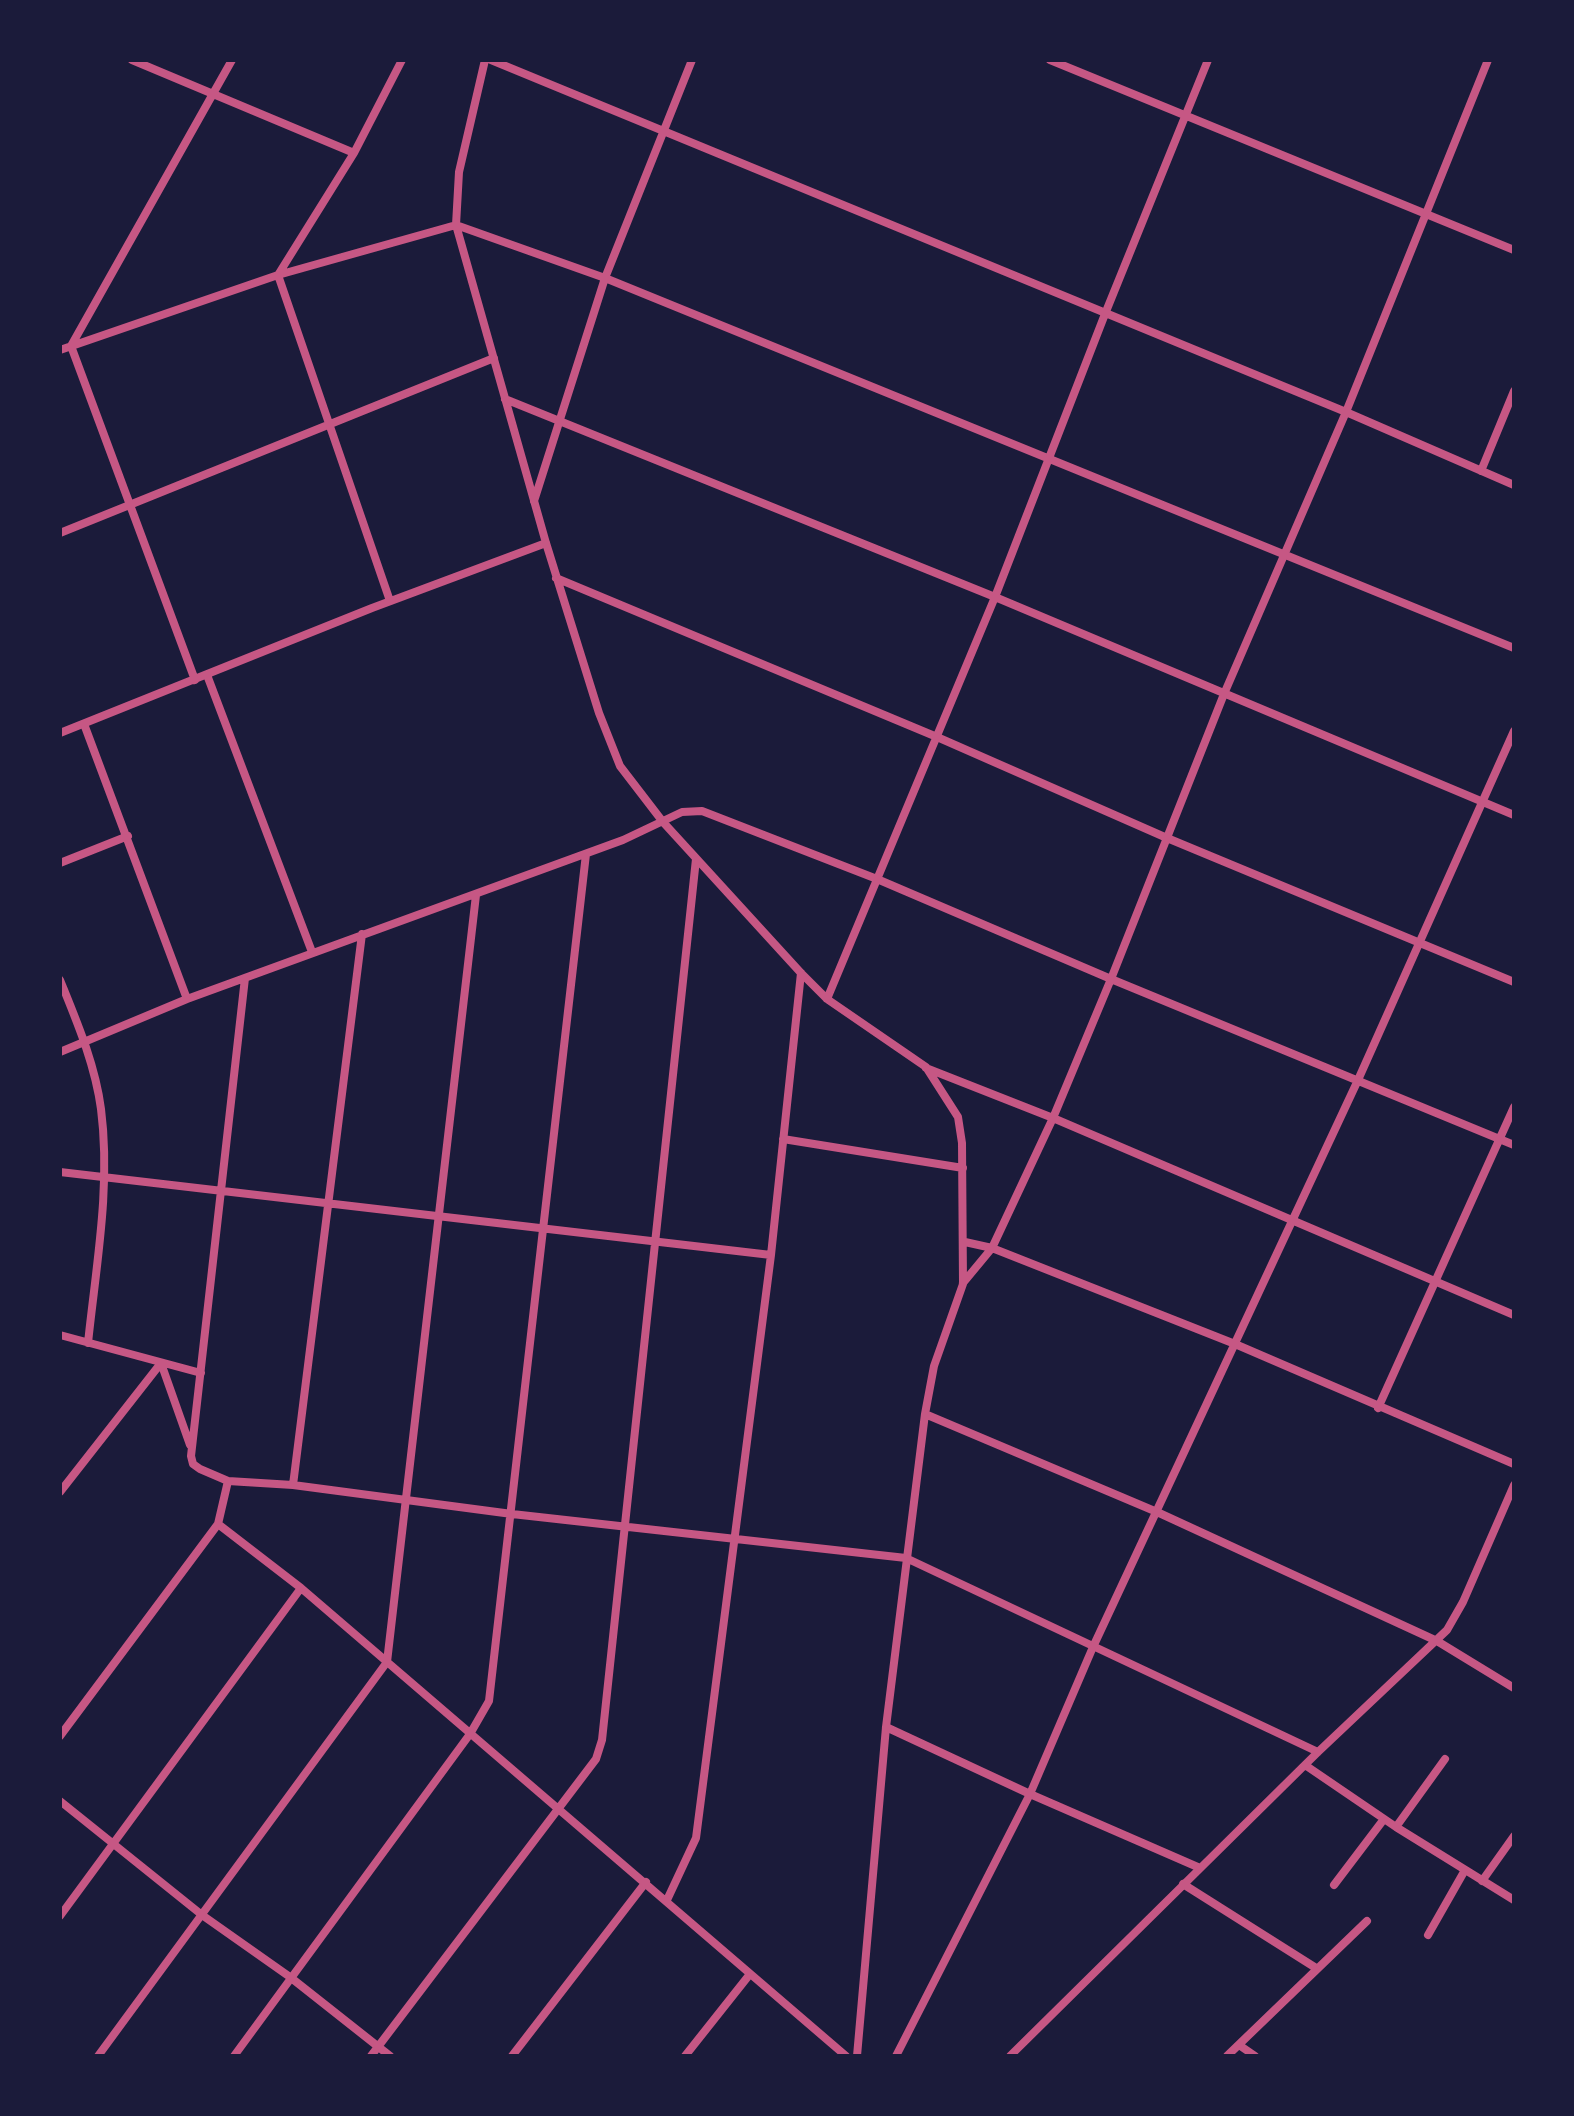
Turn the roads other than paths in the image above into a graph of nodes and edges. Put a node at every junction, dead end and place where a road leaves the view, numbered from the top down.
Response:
1 (132, 60) edge
2 (232, 60) edge
3 (402, 60) edge
4 (488, 60) edge
5 (692, 60) edge
6 (1050, 60) edge
7 (1208, 60) edge
8 (1488, 60) edge
9 (214, 94) junction
10 (1185, 116) junction
11 (663, 129) junction
12 (354, 153) junction
13 (1425, 213) junction
14 (456, 225) junction
15 (1514, 250) edge
16 (278, 275) junction
17 (605, 278) junction
18 (1105, 314) junction
19 (71, 346) junction
20 (60, 350) edge
21 (494, 358) junction
22 (1514, 391) edge
23 (505, 399) junction
24 (1346, 412) junction
25 (560, 421) junction
26 (330, 425) junction
27 (1047, 459) junction
28 (1481, 471) junction
29 (1514, 485) edge
30 (534, 502) junction
31 (130, 505) junction
32 (60, 533) edge
33 (546, 543) junction
34 (1283, 553) junction
35 (556, 578) junction
36 (995, 597) junction
37 (390, 601) junction
38 (1514, 648) edge
39 (207, 675) junction
40 (195, 680) junction
41 (1224, 694) junction
42 (84, 724) junction
43 (1514, 731) edge
44 (60, 733) edge
45 (937, 737) junction
46 (1481, 801) junction
47 (1514, 815) edge
48 (663, 822) junction
49 (128, 836) junction
50 (1167, 838) junction
51 (586, 854) junction
52 (696, 859) junction
53 (60, 863) edge
54 (877, 879) junction
55 (476, 895) junction
56 (362, 934) junction
57 (1418, 941) junction
58 (312, 952) junction
59 (801, 973) junction
60 (245, 978) junction
61 (1111, 979) junction
62 (60, 980) edge
63 (1514, 982) edge
64 (187, 999) junction
65 (827, 999) junction
66 (85, 1042) junction
67 (60, 1052) edge
68 (926, 1067) junction
69 (1358, 1080) junction
70 (1514, 1107) edge
71 (1053, 1118) junction
72 (783, 1139) junction
73 (1500, 1139) junction
74 (1514, 1145) edge
75 (963, 1168) junction
76 (60, 1172) edge
77 (105, 1179) junction
78 (220, 1191) junction
79 (328, 1203) junction
80 (437, 1214) junction
81 (1293, 1219) junction
82 (545, 1228) junction
83 (654, 1240) junction
84 (965, 1242) junction
85 (992, 1248) junction
86 (771, 1255) junction
87 (1436, 1281) junction
88 (963, 1284) junction
89 (1514, 1315) edge
90 (60, 1335) edge
91 (88, 1343) junction
92 (1235, 1344) junction
93 (161, 1363) junction
94 (201, 1373) junction
95 (1378, 1408) junction
96 (925, 1414) junction
97 (191, 1449) junction
98 (1514, 1464) edge
99 (228, 1481) junction
100 (293, 1485) junction
101 (1514, 1485) edge
102 (60, 1492) edge
103 (406, 1500) junction
104 (1157, 1512) junction
105 (512, 1514) junction
106 (218, 1524) junction
107 (626, 1526) junction
108 (736, 1539) junction
109 (906, 1558) junction
110 (301, 1588) junction
111 (1437, 1641) junction
112 (1093, 1647) junction
113 (387, 1662) junction
114 (1514, 1688) edge
115 (886, 1727) junction
116 (470, 1734) junction
117 (60, 1736) edge
118 (1318, 1752) junction
119 (1445, 1759) dead end
120 (1305, 1765) junction
121 (1030, 1794) junction
122 (60, 1801) edge
123 (557, 1810) junction
124 (1384, 1819) junction
125 (1396, 1827) junction
126 (1514, 1836) edge
127 (113, 1844) junction
128 (1200, 1868) junction
129 (1465, 1870) junction
130 (1482, 1881) junction
131 (646, 1882) junction
132 (1183, 1884) junction
133 (1334, 1885) dead end
134 (667, 1900) junction
135 (1514, 1900) edge
136 (202, 1915) junction
137 (60, 1916) edge
138 (1367, 1921) dead end
139 (1428, 1935) dead end
140 (1316, 1968) junction
141 (750, 1974) junction
142 (290, 1977) junction
143 (1239, 2045) junction
144 (378, 2047) junction
145 (98, 2056) edge
146 (234, 2056) edge
147 (371, 2056) edge
148 (390, 2056) edge
149 (512, 2056) edge
150 (685, 2056) edge
151 (846, 2056) edge
152 (857, 2056) edge
153 (896, 2056) edge
154 (1010, 2056) edge
155 (1227, 2056) edge
156 (1255, 2056) edge

1 - 9 street
2 - 9 street
3 - 12 street
4 - 11 street
4 - 14 street
5 - 11 street
6 - 10 street
7 - 10 street
8 - 13 street
9 - 12 street
9 - 19 street
10 - 13 street
10 - 18 street
11 - 17 street
11 - 18 street
12 - 16 street
13 - 15 street
13 - 24 street
14 - 16 street
14 - 17 street
14 - 21 street
16 - 19 street
16 - 26 street
17 - 25 street
17 - 27 street
18 - 24 street
18 - 27 street
19 - 20 street
19 - 31 street
21 - 23 street
21 - 26 street
22 - 28 street
23 - 25 street
23 - 30 street
24 - 28 street
24 - 34 street
25 - 30 street
25 - 36 street
26 - 31 street
26 - 37 street
27 - 34 street
27 - 36 street
28 - 29 street
30 - 33 street
31 - 32 street
31 - 40 street
33 - 35 street
33 - 37 street
34 - 38 street
34 - 41 street
35 - 45 street
35 - 48 street
36 - 41 street
36 - 45 street
37 - 39 street
39 - 40 street
39 - 58 street
40 - 42 street
41 - 46 street
41 - 50 street
42 - 44 street
42 - 49 street
43 - 46 street
45 - 50 street
45 - 54 street
46 - 47 street
46 - 57 street
48 - 51 street
48 - 52 street
48 - 54 street
49 - 53 street
49 - 64 street
50 - 57 street
50 - 61 street
51 - 55 street
51 - 82 street
52 - 59 street
52 - 83 street
54 - 61 street
54 - 65 street
55 - 56 street
55 - 80 street
56 - 58 street
56 - 79 street
57 - 63 street
57 - 69 street
58 - 60 street
59 - 65 street
59 - 72 street
60 - 64 street
60 - 78 street
61 - 69 street
61 - 71 street
62 - 66 street
64 - 66 street
65 - 68 street
66 - 67 street
66 - 77 street
68 - 71 street
68 - 75 street
69 - 73 street
69 - 81 street
70 - 73 street
71 - 81 street
71 - 85 street
72 - 75 street
72 - 86 street
73 - 74 street
73 - 87 street
75 - 84 street
76 - 77 street
77 - 78 street
77 - 91 street
78 - 79 street
78 - 94 street
79 - 80 street
79 - 100 street
80 - 82 street
80 - 103 street
81 - 87 street
81 - 92 street
82 - 83 street
82 - 105 street
83 - 86 street
83 - 107 street
84 - 85 street
84 - 88 street
85 - 88 street
85 - 92 street
86 - 108 street
87 - 89 street
87 - 95 street
88 - 96 street
90 - 91 street
91 - 93 street
92 - 95 street
92 - 104 street
93 - 94 street
93 - 97 street
93 - 102 street
94 - 97 street
95 - 98 street
96 - 104 street
96 - 109 street
97 - 99 street
99 - 100 street
99 - 106 street
100 - 103 street
101 - 111 street
103 - 105 street
103 - 113 street
104 - 111 street
104 - 112 street
105 - 107 street
105 - 116 street
106 - 110 street
106 - 117 street
107 - 108 street
107 - 123 street
108 - 109 street
108 - 134 street
109 - 112 street
109 - 115 street
110 - 113 street
110 - 127 street
111 - 114 street
111 - 118 street
112 - 118 street
112 - 121 street
113 - 116 street
113 - 136 street
115 - 121 street
115 - 152 street
116 - 123 street
116 - 142 street
118 - 120 street
119 - 125 street
120 - 124 street
120 - 128 street
121 - 128 street
121 - 153 street
122 - 127 street
123 - 131 street
123 - 144 street
124 - 125 street
124 - 133 street
125 - 129 street
126 - 130 street
127 - 136 street
127 - 137 street
128 - 132 street
129 - 130 street
129 - 139 street
130 - 135 street
131 - 134 street
131 - 149 street
132 - 140 street
132 - 154 street
134 - 141 street
136 - 142 street
136 - 145 street
138 - 140 street
140 - 143 street
141 - 150 street
141 - 151 street
142 - 144 street
142 - 146 street
143 - 155 street
143 - 156 street
144 - 147 street
144 - 148 street

